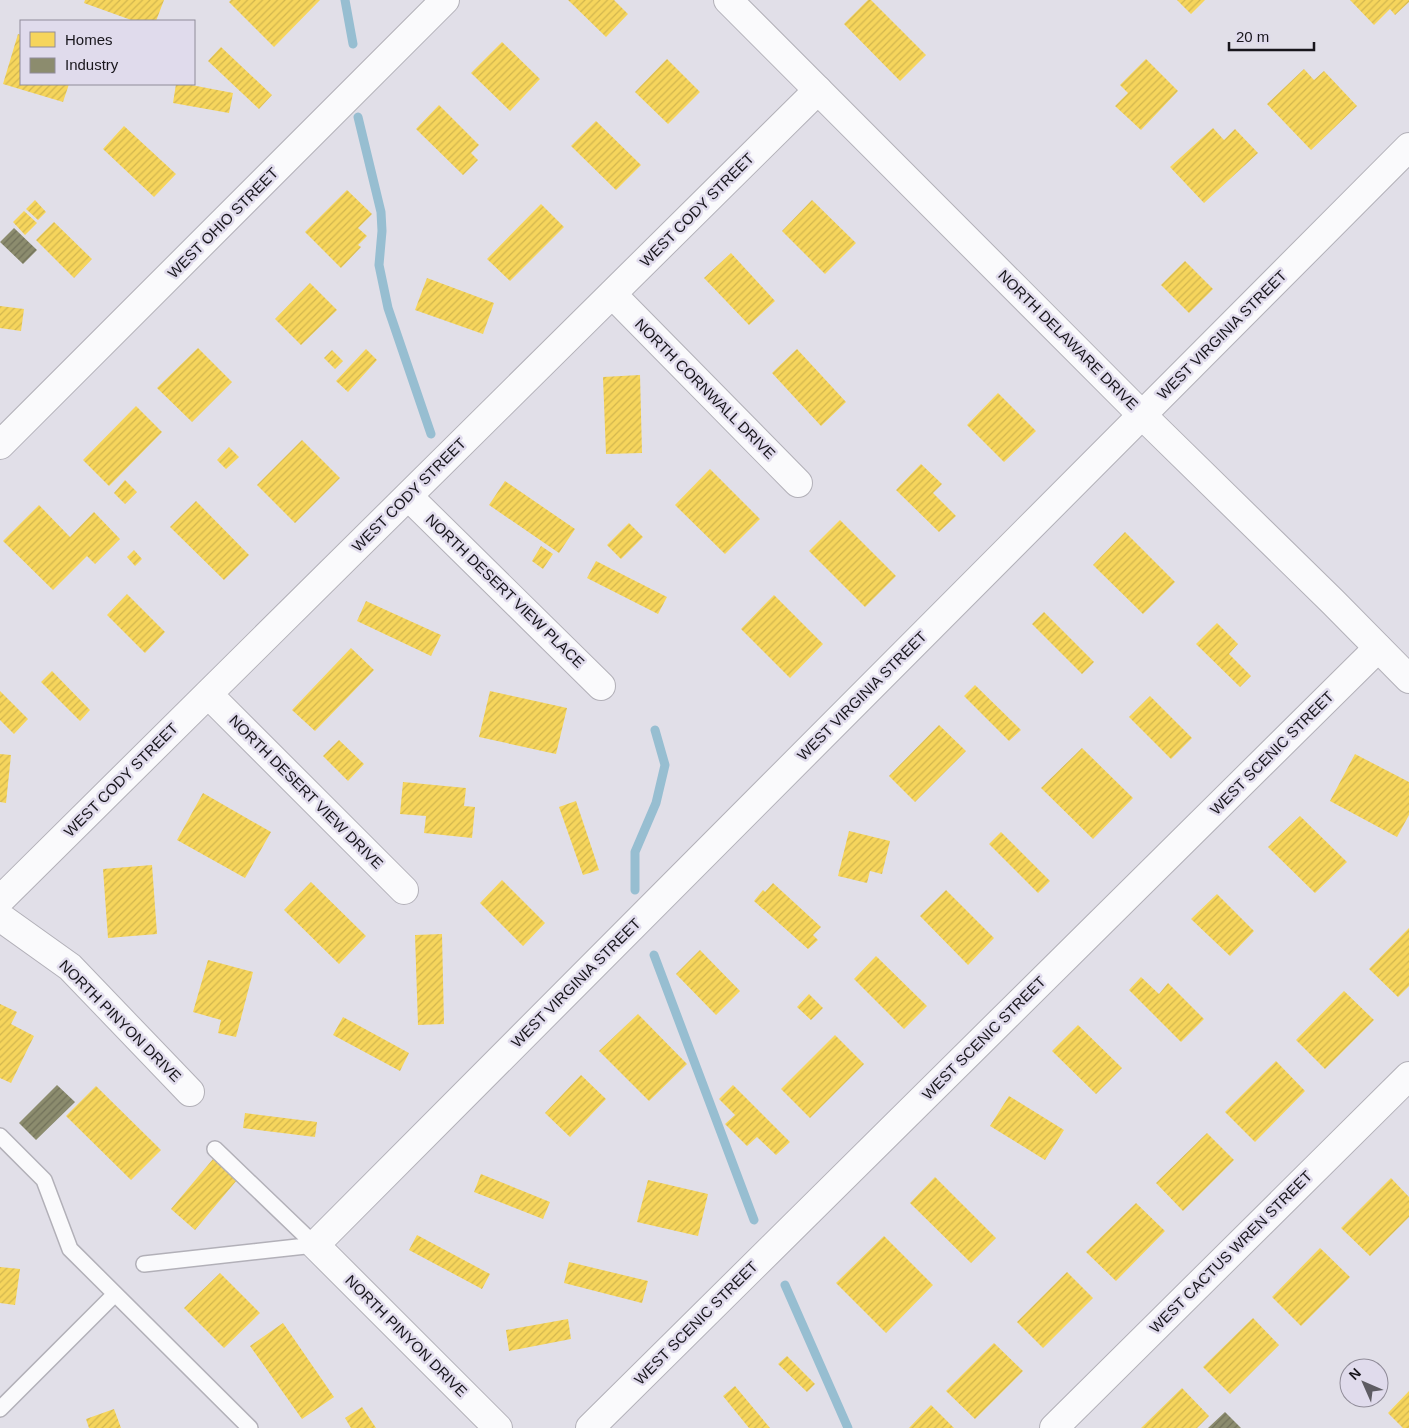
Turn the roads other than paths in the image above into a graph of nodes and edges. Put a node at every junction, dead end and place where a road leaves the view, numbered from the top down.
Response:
1 (445, 0) edge
2 (728, 0) edge
3 (818, 90) junction
4 (1409, 147) edge
5 (612, 294) junction
6 (1142, 415) junction
7 (0, 445) edge
8 (798, 483) dead end
9 (408, 496) junction
10 (1378, 648) junction
11 (1409, 679) edge
12 (601, 686) dead end
13 (208, 694) junction
14 (404, 890) dead end
15 (0, 900) edge
16 (0, 916) edge
17 (1409, 1076) edge
18 (190, 1092) dead end
19 (0, 1136) edge
20 (215, 1149) dead end
21 (315, 1245) junction
22 (144, 1264) dead end
23 (115, 1294) junction
24 (0, 1409) edge
25 (250, 1428) edge
26 (498, 1428) edge
27 (590, 1428) edge
28 (1054, 1428) edge

1 - 7 street, WEST OHIO STREET
2 - 3 street, NORTH DELAWARE DRIVE
3 - 5 street, WEST CODY STREET
3 - 6 street, NORTH DELAWARE DRIVE
4 - 6 street, WEST VIRGINIA STREET
5 - 8 street, NORTH CORNWALL DRIVE
5 - 9 street, WEST CODY STREET
6 - 10 street, NORTH DELAWARE DRIVE
6 - 21 street, WEST VIRGINIA STREET
9 - 12 street, NORTH DESERT VIEW PLACE
9 - 13 street, WEST CODY STREET
10 - 11 street, NORTH DELAWARE DRIVE
10 - 27 street, WEST SCENIC STREET
13 - 14 street, NORTH DESERT VIEW DRIVE
13 - 15 street, WEST CODY STREET
16 - 18 street, NORTH PINYON DRIVE
17 - 28 street, WEST CACTUS WREN STREET
19 - 23 lane
20 - 21 lane
21 - 22 lane
21 - 26 street, NORTH PINYON DRIVE
23 - 24 lane
23 - 25 lane

